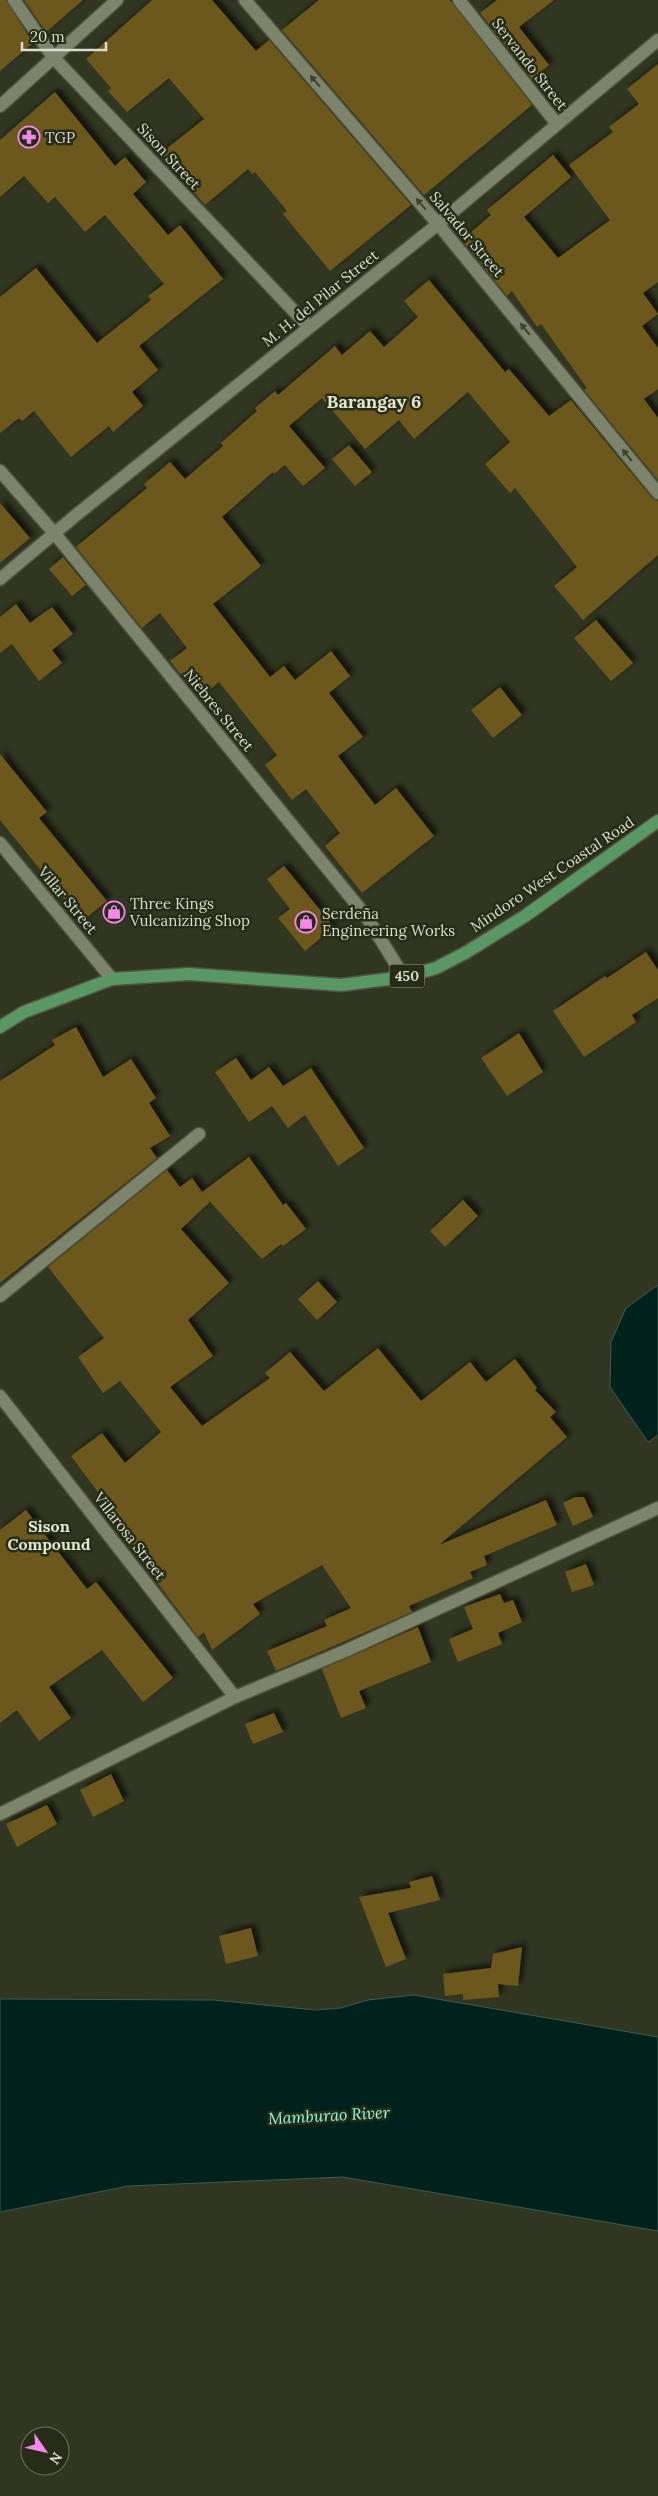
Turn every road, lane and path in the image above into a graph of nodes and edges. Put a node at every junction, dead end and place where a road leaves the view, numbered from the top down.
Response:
1 (14, 0) edge
2 (117, 0) edge
3 (245, 0) edge
4 (459, 0) edge
5 (658, 40) edge
6 (54, 57) junction
7 (0, 106) edge
8 (557, 124) junction
9 (438, 224) junction
10 (309, 327) junction
11 (0, 471) edge
12 (658, 493) edge
13 (54, 534) junction
14 (0, 579) edge
15 (658, 821) edge
16 (0, 843) edge
17 (112, 978) junction
18 (404, 978) junction
19 (0, 1027) edge
20 (200, 1134) dead end
21 (0, 1296) edge
22 (0, 1396) edge
23 (658, 1508) edge
24 (235, 1696) junction
25 (0, 1814) edge

1 - 6 street, Sison Street
2 - 6 street
9 -> 3 street, Salvador Street
4 - 8 street, Servando Street
5 - 8 street, M. H. del Pilar Street
6 - 7 street
6 - 10 street, Sison Street
8 - 9 street, M. H. del Pilar Street
9 - 10 street, M. H. del Pilar Street
12 -> 9 street, Salvador Street
10 - 13 street, M. H. del Pilar Street
11 - 13 street, Niebres Street
13 - 14 street, M. H. del Pilar Street
13 - 18 street, Niebres Street
15 - 18 main road, Mindoro West Coastal Road / 450
16 - 17 street, Villar Street
17 - 18 main road, Mindoro West Coastal Road / 450
17 - 19 main road, Mindoro West Coastal Road / 450
20 - 21 street
22 - 24 street, Villarosa Street
23 - 24 street
24 - 25 street

